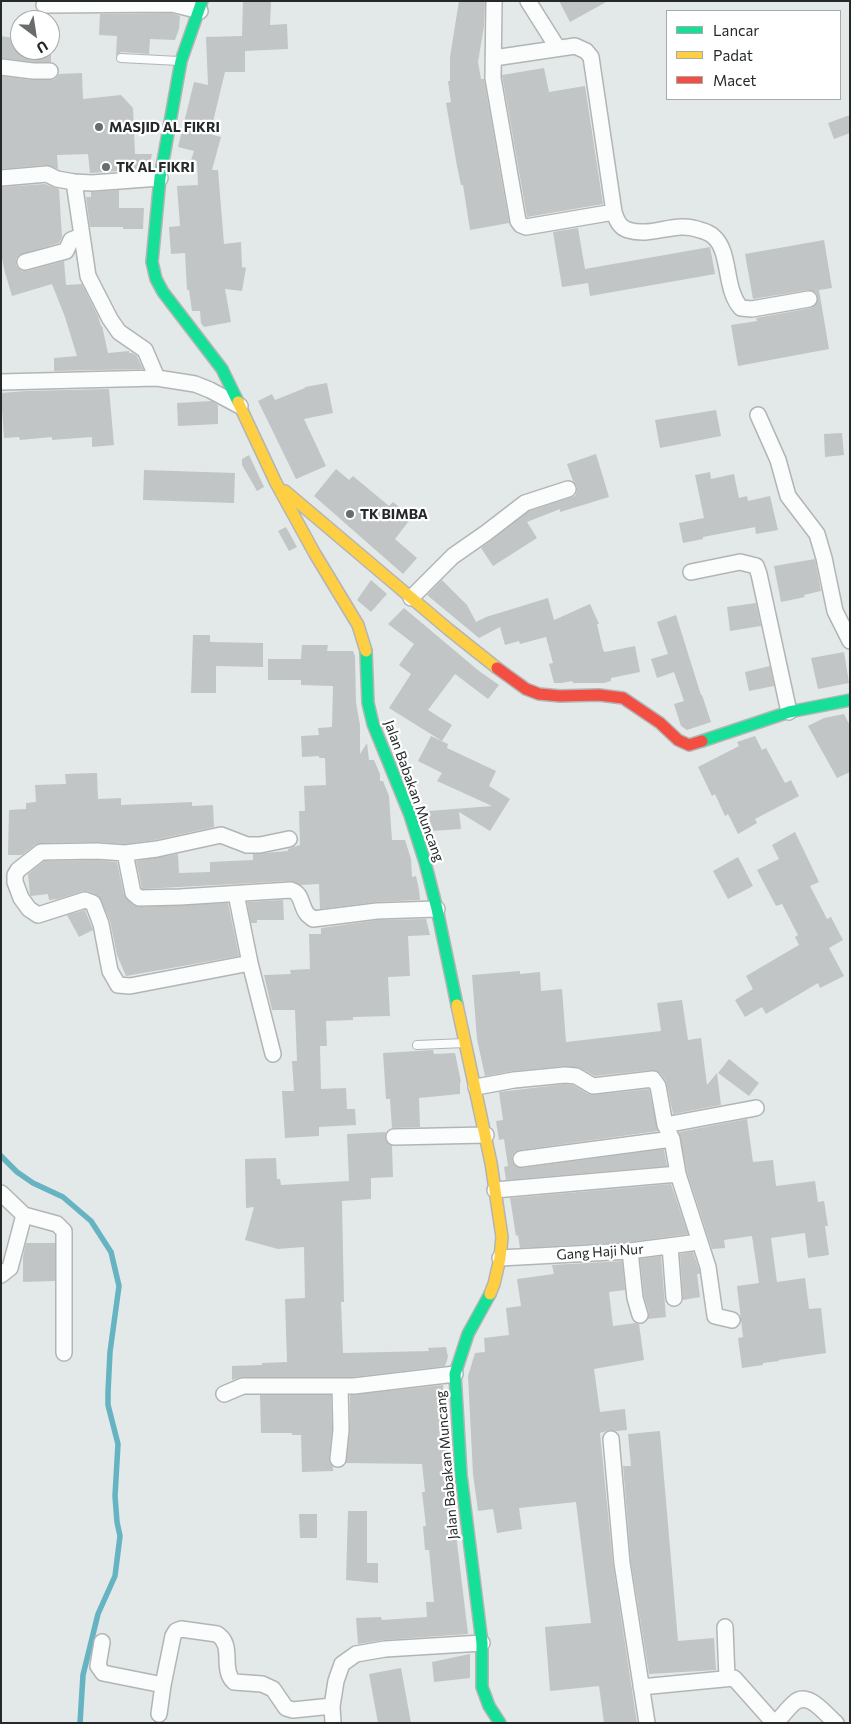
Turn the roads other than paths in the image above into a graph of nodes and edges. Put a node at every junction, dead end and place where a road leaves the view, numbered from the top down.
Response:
1 (494, 1) edge
2 (528, 1) edge
3 (44, 5) dead end
4 (201, 6) edge
5 (558, 47) junction
6 (121, 58) dead end
7 (494, 58) junction
8 (181, 61) junction
9 (1, 66) edge
10 (50, 71) dead end
11 (1, 178) edge
12 (160, 178) junction
13 (74, 182) junction
14 (614, 212) junction
15 (81, 236) junction
16 (25, 262) dead end
17 (809, 300) dead end
18 (157, 378) junction
19 (1, 382) edge
20 (240, 406) junction
21 (758, 415) dead end
22 (276, 483) junction
23 (568, 489) dead end
24 (691, 572) dead end
25 (411, 598) junction
26 (850, 641) edge
27 (850, 700) edge
28 (788, 712) junction
29 (289, 839) dead end
30 (125, 853) junction
31 (236, 894) junction
32 (437, 909) junction
33 (250, 964) junction
34 (466, 1043) junction
35 (417, 1045) dead end
36 (273, 1054) dead end
37 (476, 1087) junction
38 (756, 1108) dead end
39 (668, 1132) junction
40 (486, 1134) junction
41 (394, 1137) dead end
42 (521, 1159) dead end
43 (678, 1174) junction
44 (495, 1190) junction
45 (1, 1193) edge
46 (24, 1215) junction
47 (699, 1242) junction
48 (670, 1246) junction
49 (630, 1251) junction
50 (500, 1258) junction
51 (1, 1275) edge
52 (674, 1298) dead end
53 (640, 1315) dead end
54 (732, 1320) dead end
55 (64, 1353) dead end
56 (455, 1374) junction
57 (340, 1386) junction
58 (224, 1394) dead end
59 (611, 1439) dead end
60 (338, 1459) dead end
61 (725, 1627) dead end
62 (102, 1642) dead end
63 (482, 1643) junction
64 (727, 1678) junction
65 (163, 1685) junction
66 (641, 1687) junction
67 (332, 1706) junction
68 (159, 1714) dead end
69 (333, 1723) edge
70 (500, 1723) edge
71 (647, 1723) edge
72 (774, 1723) edge
73 (836, 1723) edge

1 - 7 street
2 - 5 street
3 - 4 street
4 - 8 street, Jalan Babakan Muncang
5 - 7 street
5 - 14 street
6 - 8 lane
7 - 14 street
8 - 12 street, Jalan Babakan Muncang
9 - 10 street
11 - 13 street
12 - 13 street
12 - 20 street, Jalan Babakan Muncang
13 - 15 street
14 - 17 street
15 - 16 street
15 - 18 street
18 - 19 street
18 - 20 street
20 - 22 street, Jalan Babakan Muncang
21 - 26 street
22 - 25 street
22 - 32 street, Jalan Babakan Muncang
23 - 25 street
24 - 28 street
25 - 28 street
27 - 28 street
29 - 30 street
30 - 31 street
30 - 33 street
31 - 32 street
31 - 33 street
32 - 34 street, Jalan Babakan Muncang
33 - 36 street
34 - 35 lane
34 - 37 street, Jalan Babakan Muncang
37 - 39 street
37 - 40 street, Jalan Babakan Muncang
38 - 39 street
39 - 42 street
39 - 43 street
40 - 41 street
40 - 44 street, Jalan Babakan Muncang
43 - 44 street
43 - 47 street
44 - 50 street, Jalan Babakan Muncang
45 - 46 street
46 - 51 street
46 - 55 street
47 - 48 street, Gang Haji Nur
47 - 54 street
48 - 49 street, Gang Haji Nur
48 - 52 street
49 - 50 street, Gang Haji Nur
49 - 53 street
50 - 56 street, Jalan Babakan Muncang
56 - 57 street
56 - 63 street, Jalan Babakan Muncang
57 - 58 street
57 - 60 street
59 - 66 street
61 - 64 street
62 - 65 street
63 - 67 street
63 - 70 street, Jalan Babakan Muncang
64 - 66 street
64 - 72 street
65 - 67 street
65 - 68 street
66 - 71 street
67 - 69 street
72 - 73 street

